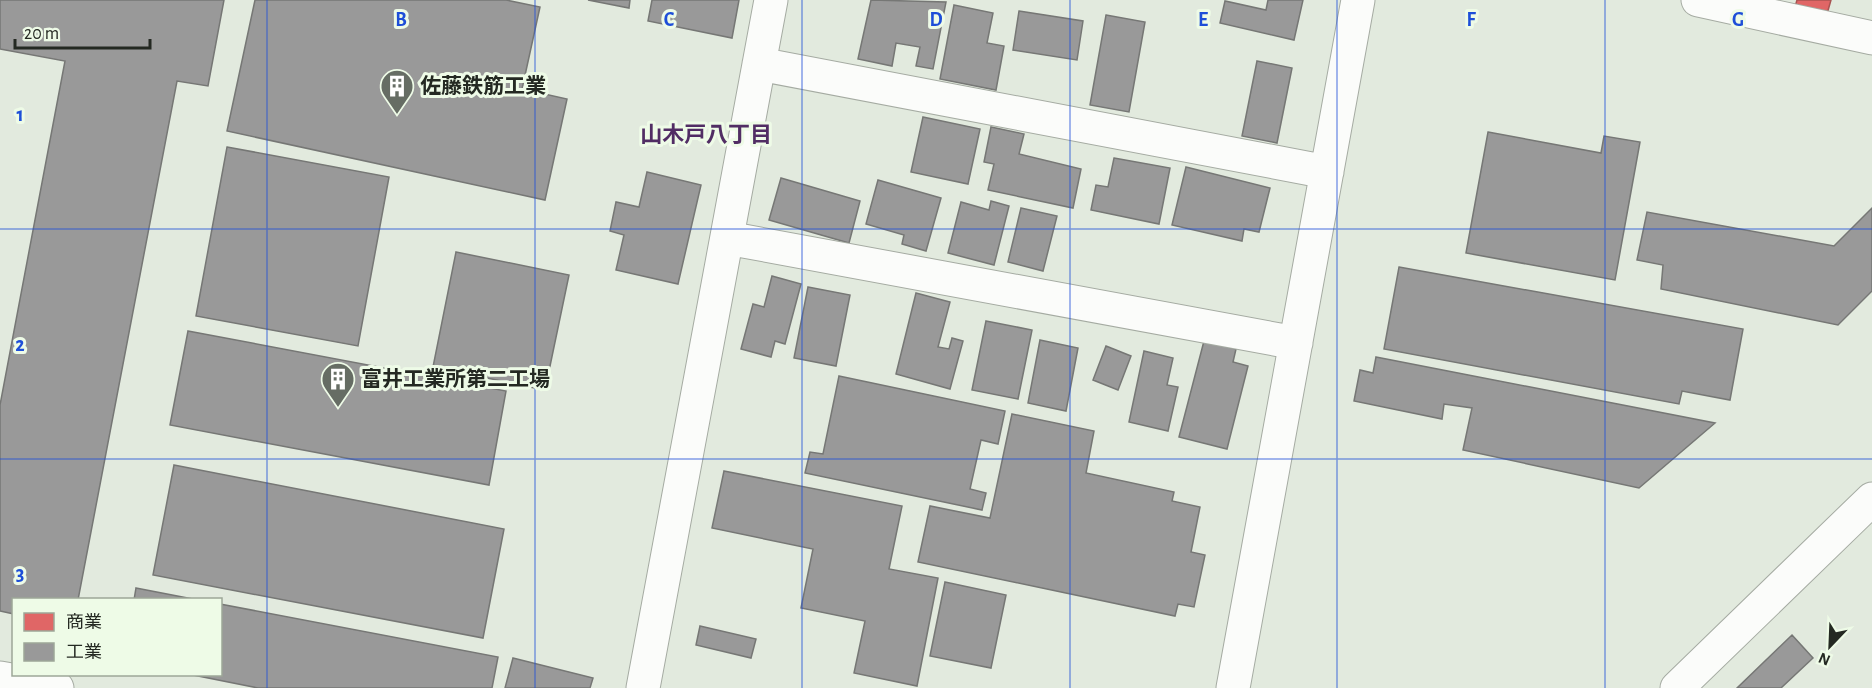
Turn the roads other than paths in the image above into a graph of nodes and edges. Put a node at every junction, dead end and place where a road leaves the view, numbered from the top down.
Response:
1 (771, 0) edge
2 (1358, 0) edge
3 (1698, 0) edge
4 (1872, 38) edge
5 (759, 64) junction
6 (1327, 172) junction
7 (727, 238) junction
8 (1296, 343) junction
9 (1872, 499) edge
10 (0, 678) edge
11 (57, 688) edge
12 (643, 688) edge
13 (1233, 688) edge
14 (1677, 688) edge

1 - 5 street
2 - 6 street
3 - 4 street
5 - 6 street
5 - 7 street
6 - 8 street
7 - 8 street
7 - 12 street
8 - 13 street
9 - 14 street
10 - 11 street

